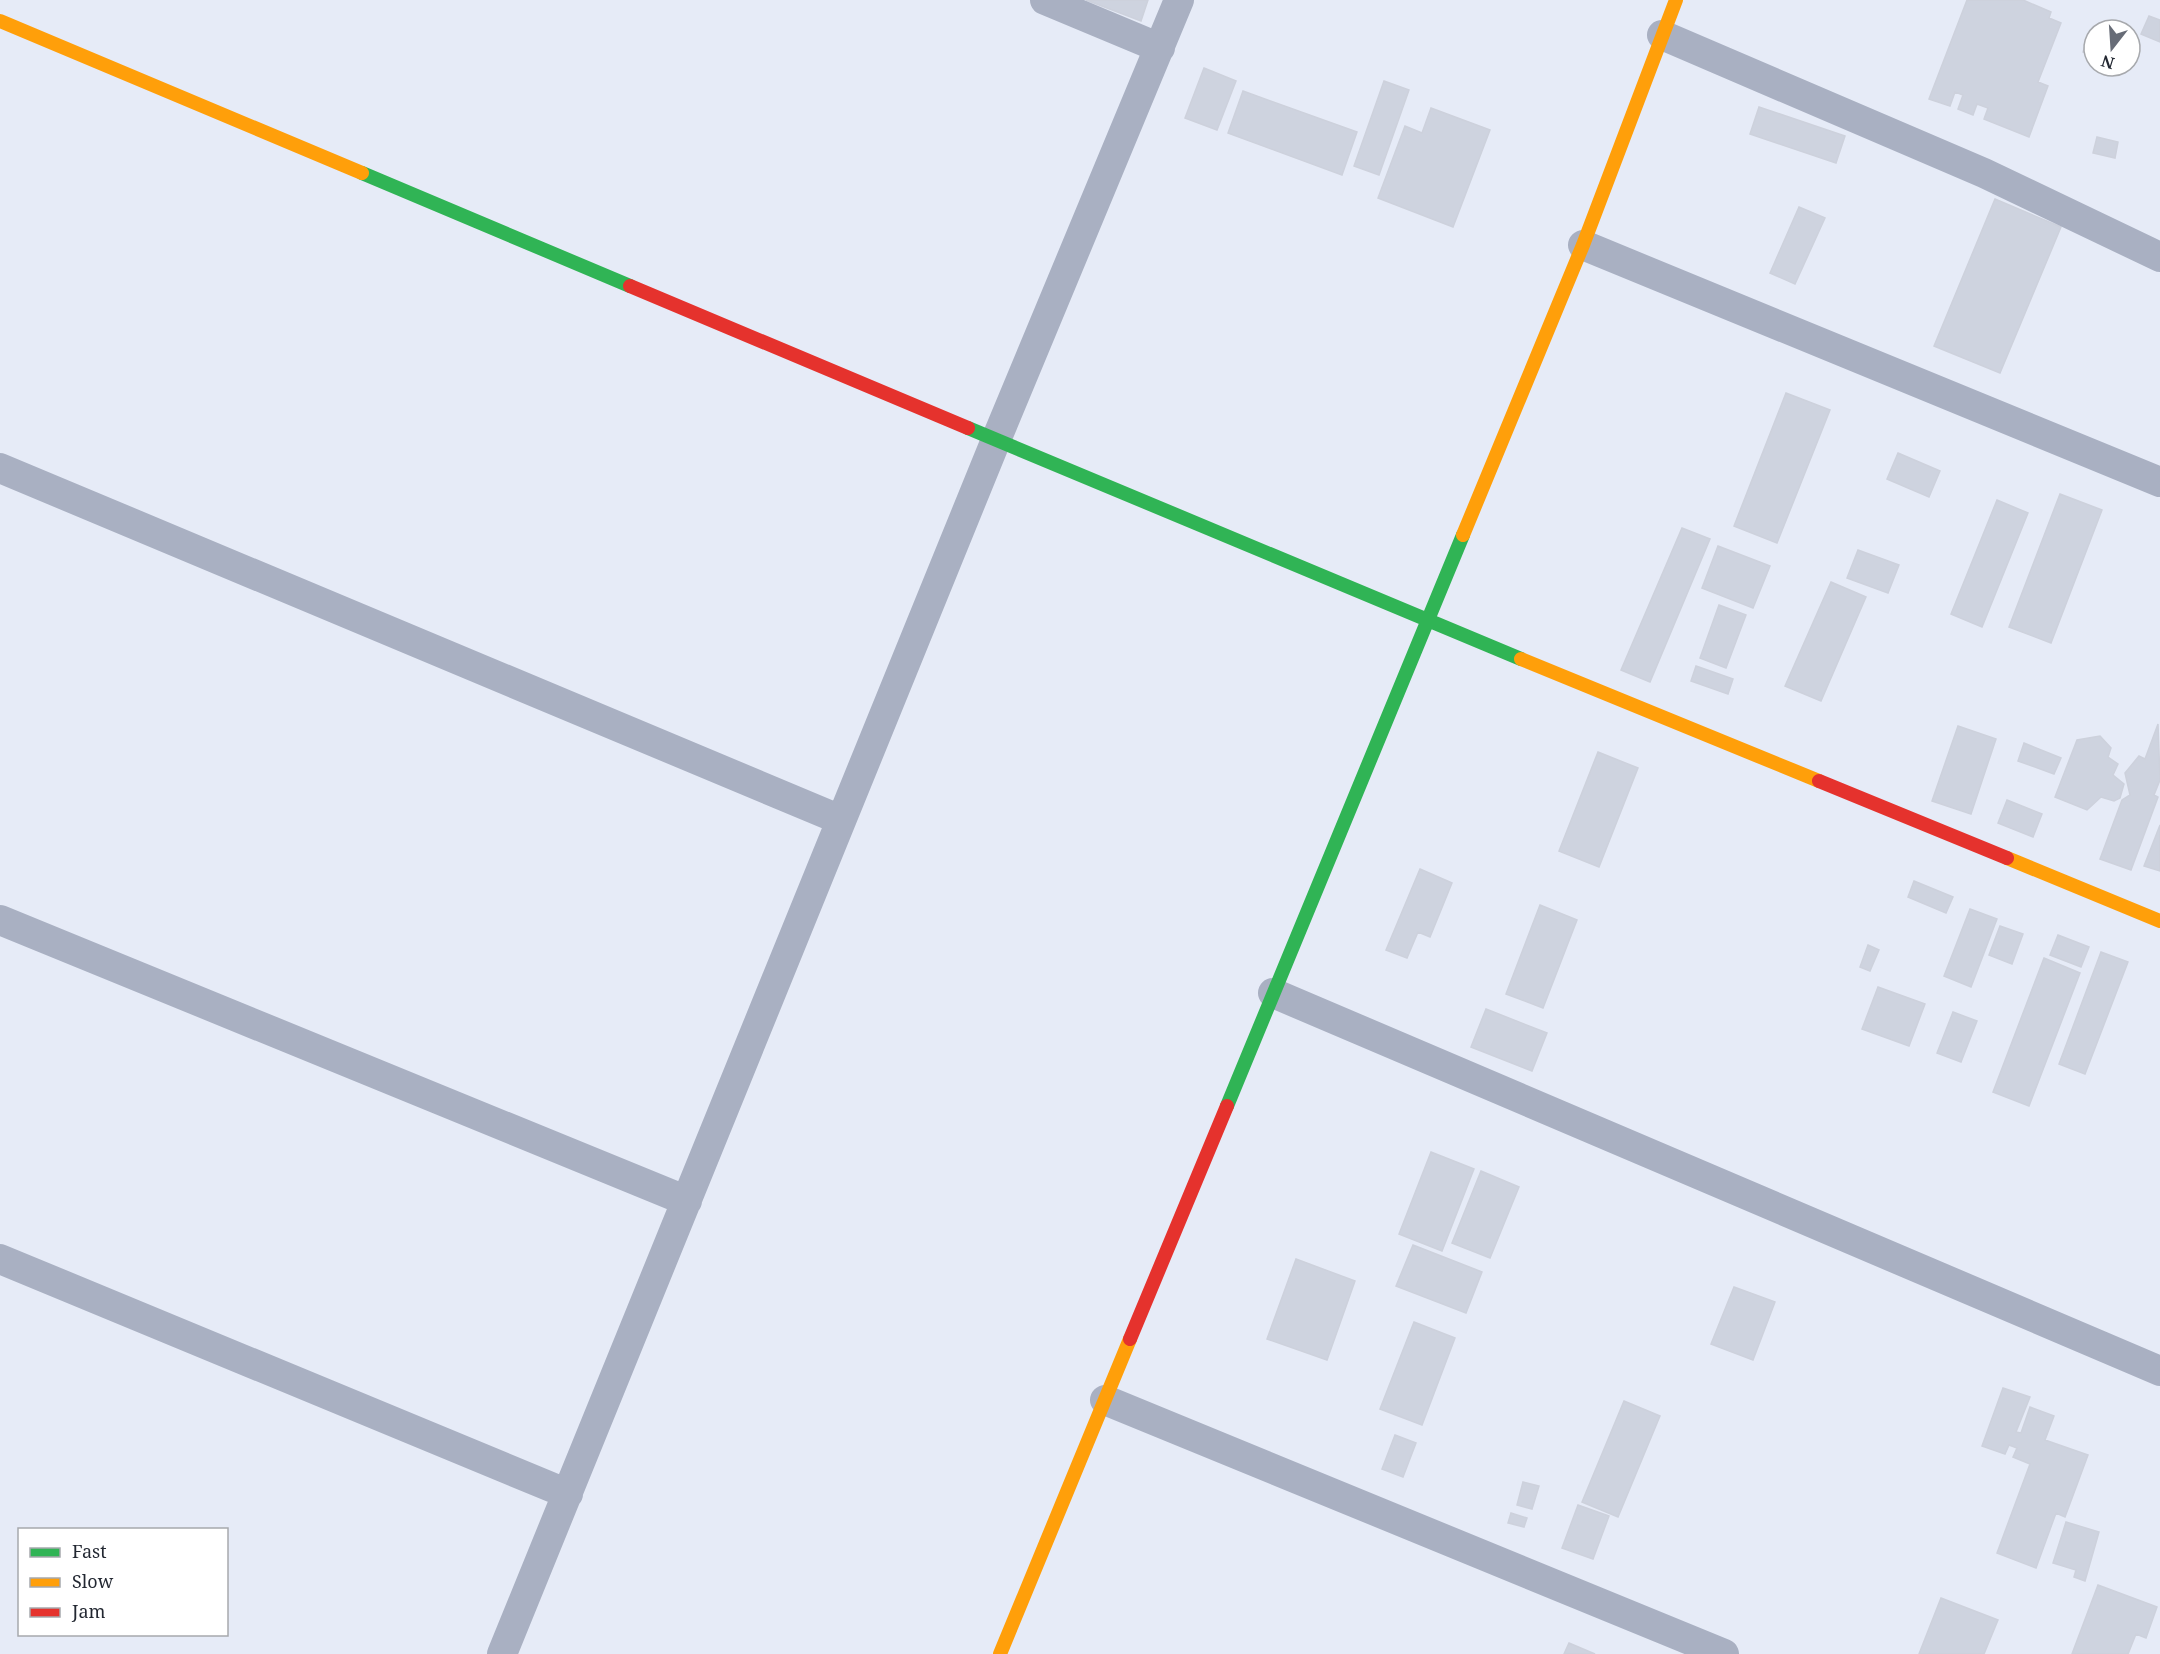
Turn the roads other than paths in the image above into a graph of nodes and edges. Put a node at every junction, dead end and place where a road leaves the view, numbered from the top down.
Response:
1 (1045, 0) edge
2 (1179, 0) edge
3 (1676, 0) edge
4 (0, 21) edge
5 (1662, 35) junction
6 (1160, 48) junction
7 (1583, 245) junction
8 (2160, 257) edge
9 (996, 440) junction
10 (0, 468) edge
11 (2160, 482) edge
12 (1428, 621) junction
13 (841, 820) junction
14 (0, 920) edge
15 (2160, 921) edge
16 (1273, 993) junction
17 (687, 1201) junction
18 (0, 1259) edge
19 (2160, 1371) edge
20 (1105, 1400) junction
21 (568, 1494) junction
22 (502, 1654) edge
23 (1000, 1654) edge
24 (1724, 1654) edge

1 - 6 street
2 - 6 street
3 - 5 street
4 - 9 street
5 - 7 street
5 - 8 street
6 - 9 street
7 - 11 street
7 - 12 street
9 - 12 street
9 - 13 street
10 - 13 street
12 - 15 street
12 - 16 street
13 - 17 street
14 - 17 street
16 - 19 street
16 - 20 street
17 - 21 street
18 - 21 street
20 - 23 street
20 - 24 street
21 - 22 street

